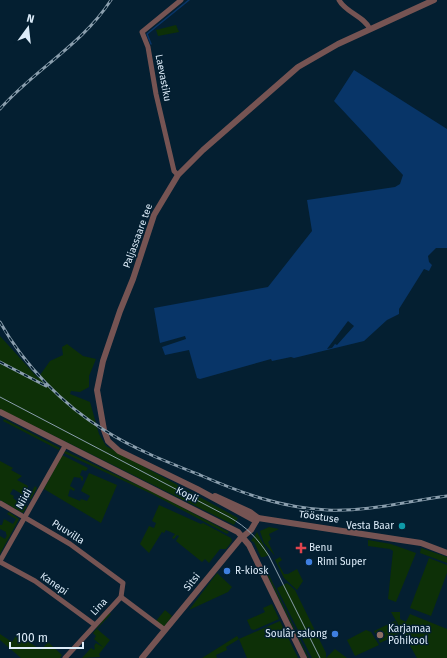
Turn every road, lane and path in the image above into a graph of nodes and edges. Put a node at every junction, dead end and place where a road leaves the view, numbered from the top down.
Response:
1 (181, 0) edge
2 (339, 0) edge
3 (434, 0) edge
4 (370, 29) junction
5 (178, 175) junction
6 (0, 412) edge
7 (65, 446) junction
8 (0, 503) edge
9 (25, 517) junction
10 (257, 520) junction
11 (243, 536) junction
12 (447, 553) edge
13 (0, 562) edge
14 (123, 582) joint
15 (121, 596) junction
16 (94, 625) junction
17 (165, 630) junction
18 (65, 658) edge
19 (142, 658) edge
20 (304, 658) edge

1 - 5 street, Laevastiku
2 - 4 street
3 - 4 street, Paljassaare tee
4 - 5 street, Paljassaare tee
5 - 10 street, Paljassaare tee
6 - 7 street, Kopli
7 - 9 street, Niidi
7 - 11 street, Kopli
8 - 9 street, Puuvilla
9 - 13 street, Niidi
9 - 14 street, Puuvilla
10 - 11 street, Sitsi
10 - 12 street, Tööstuse
11 - 17 street, Sitsi
11 - 20 street, Kopli
13 - 16 street, Kanepi
14 - 15 street, Lina
15 - 16 street, Lina
15 - 17 street
16 - 18 street, Lina
17 - 19 street, Sitsi

